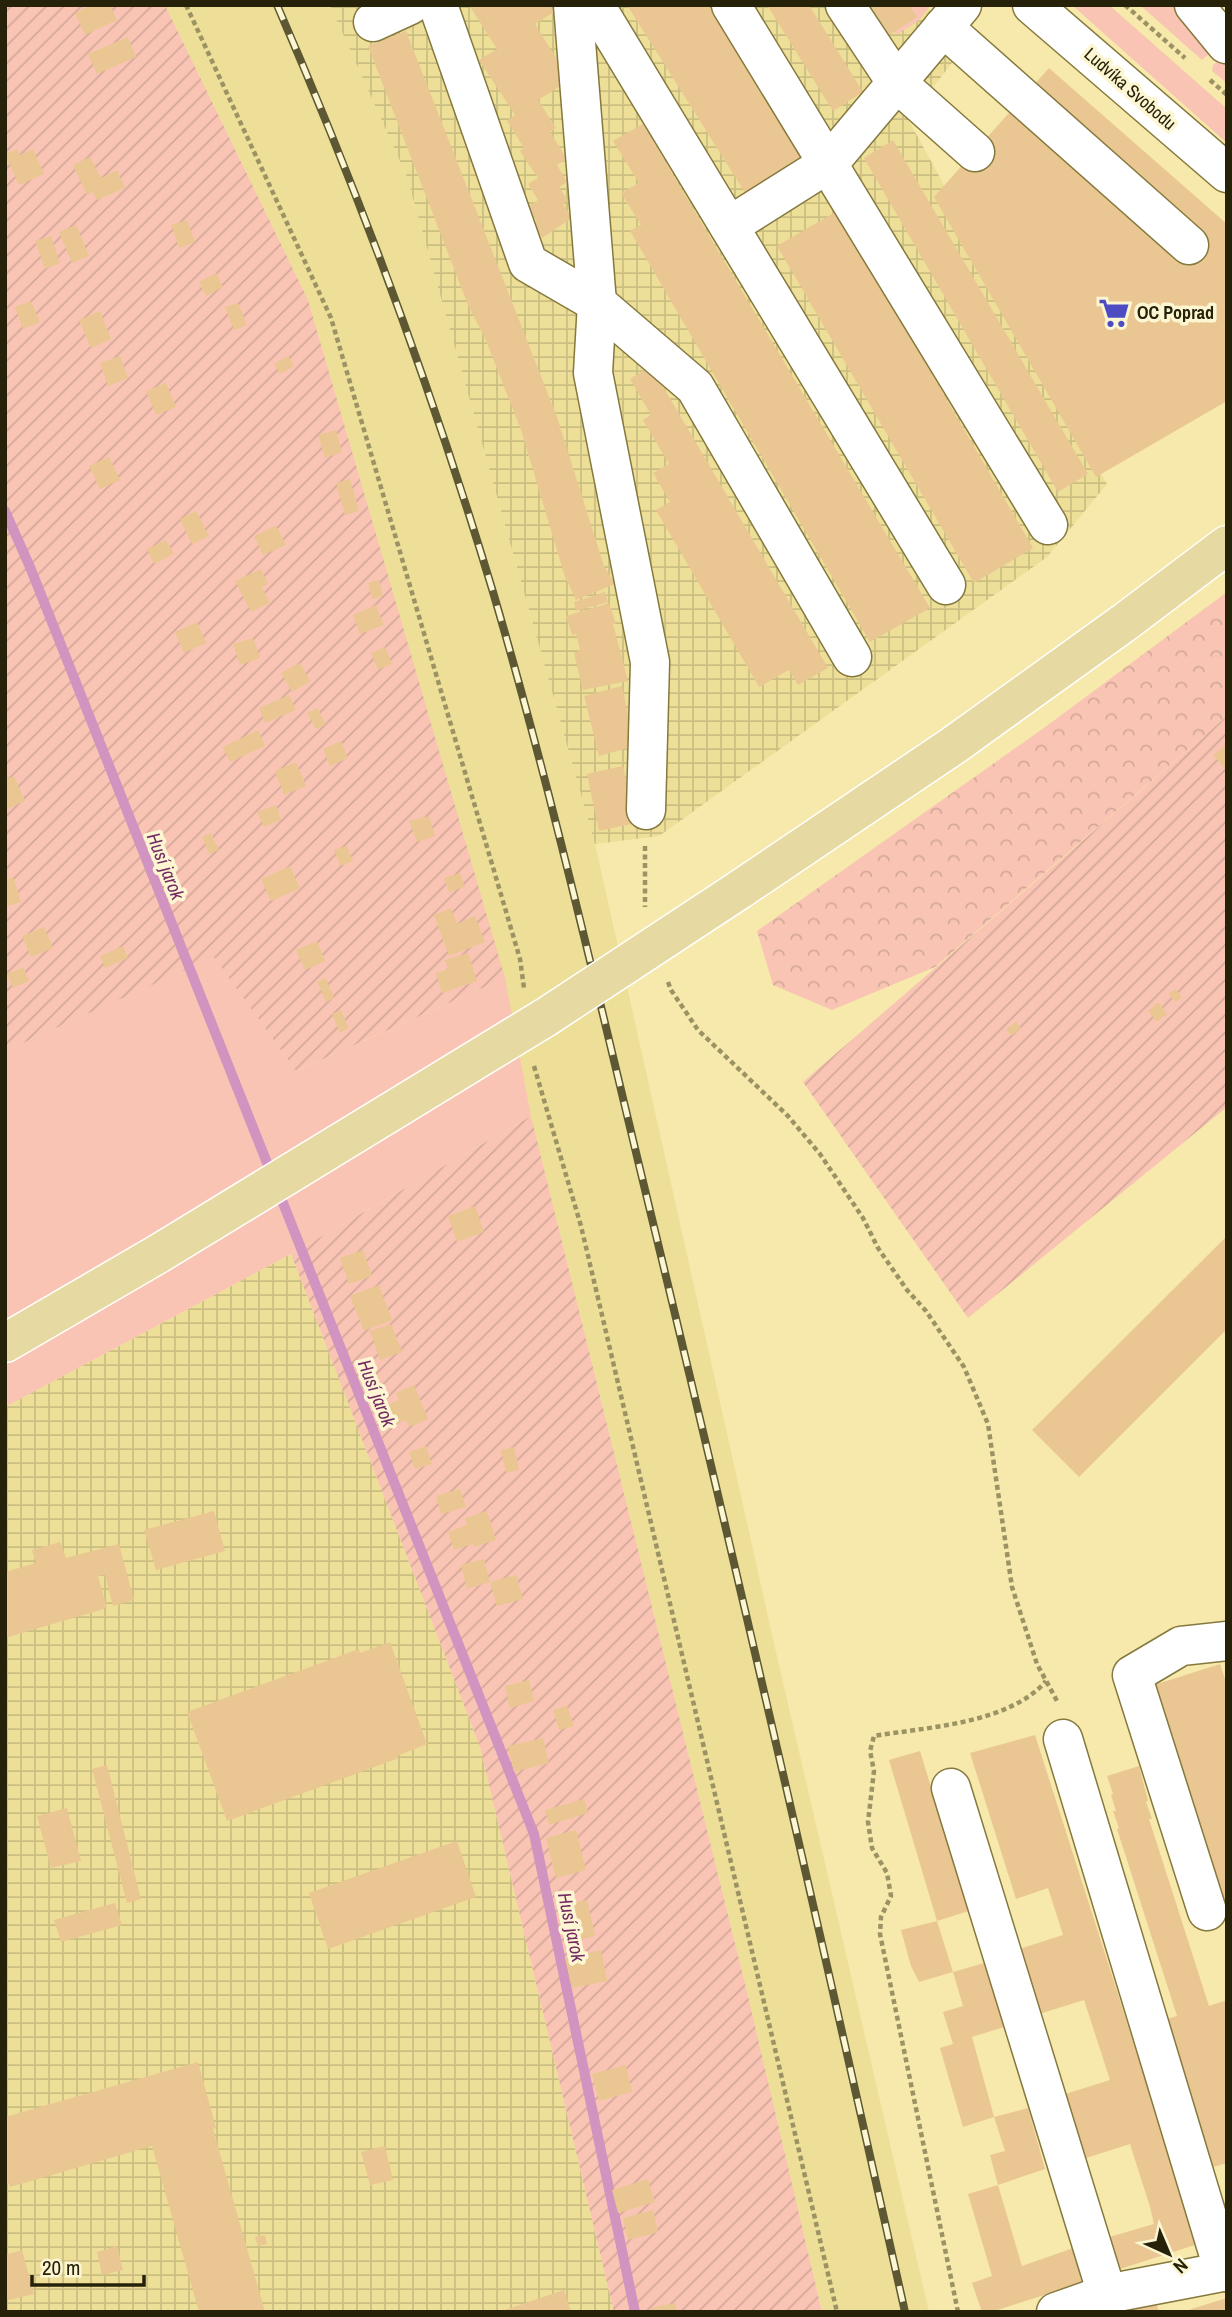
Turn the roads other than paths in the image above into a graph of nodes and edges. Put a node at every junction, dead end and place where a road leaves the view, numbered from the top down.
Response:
1 (410, 5) edge
2 (438, 5) edge
3 (573, 5) edge
4 (595, 5) edge
5 (731, 5) edge
6 (845, 5) edge
7 (1032, 5) edge
8 (1194, 5) edge
9 (952, 16) edge
10 (373, 22) dead end
11 (1226, 44) edge
12 (897, 82) junction
13 (975, 152) dead end
14 (829, 163) junction
15 (1227, 173) edge
16 (729, 226) junction
17 (1189, 245) dead end
18 (597, 303) junction
19 (1048, 526) dead end
20 (1227, 545) edge
21 (946, 585) dead end
22 (852, 657) dead end
23 (646, 810) road end
24 (5, 1343) edge
25 (1227, 1641) edge
26 (1063, 1739) road end
27 (951, 1788) dead end
28 (1208, 1911) dead end
29 (1225, 2271) edge
30 (1107, 2294) junction
31 (1056, 2312) edge

1 - 10 street
2 - 18 street
3 - 18 street
4 - 16 street
5 - 14 street
6 - 12 street
7 - 15 street, Ludvíka Svobodu
8 - 11 street
9 - 12 street
9 - 17 street
12 - 13 street
12 - 14 street
14 - 16 street
14 - 19 street
16 - 21 street
18 - 22 street
18 - 23 street
20 - 24 main road, bridge
25 - 28 street
26 - 29 street
27 - 30 street
29 - 30 street
30 - 31 street

